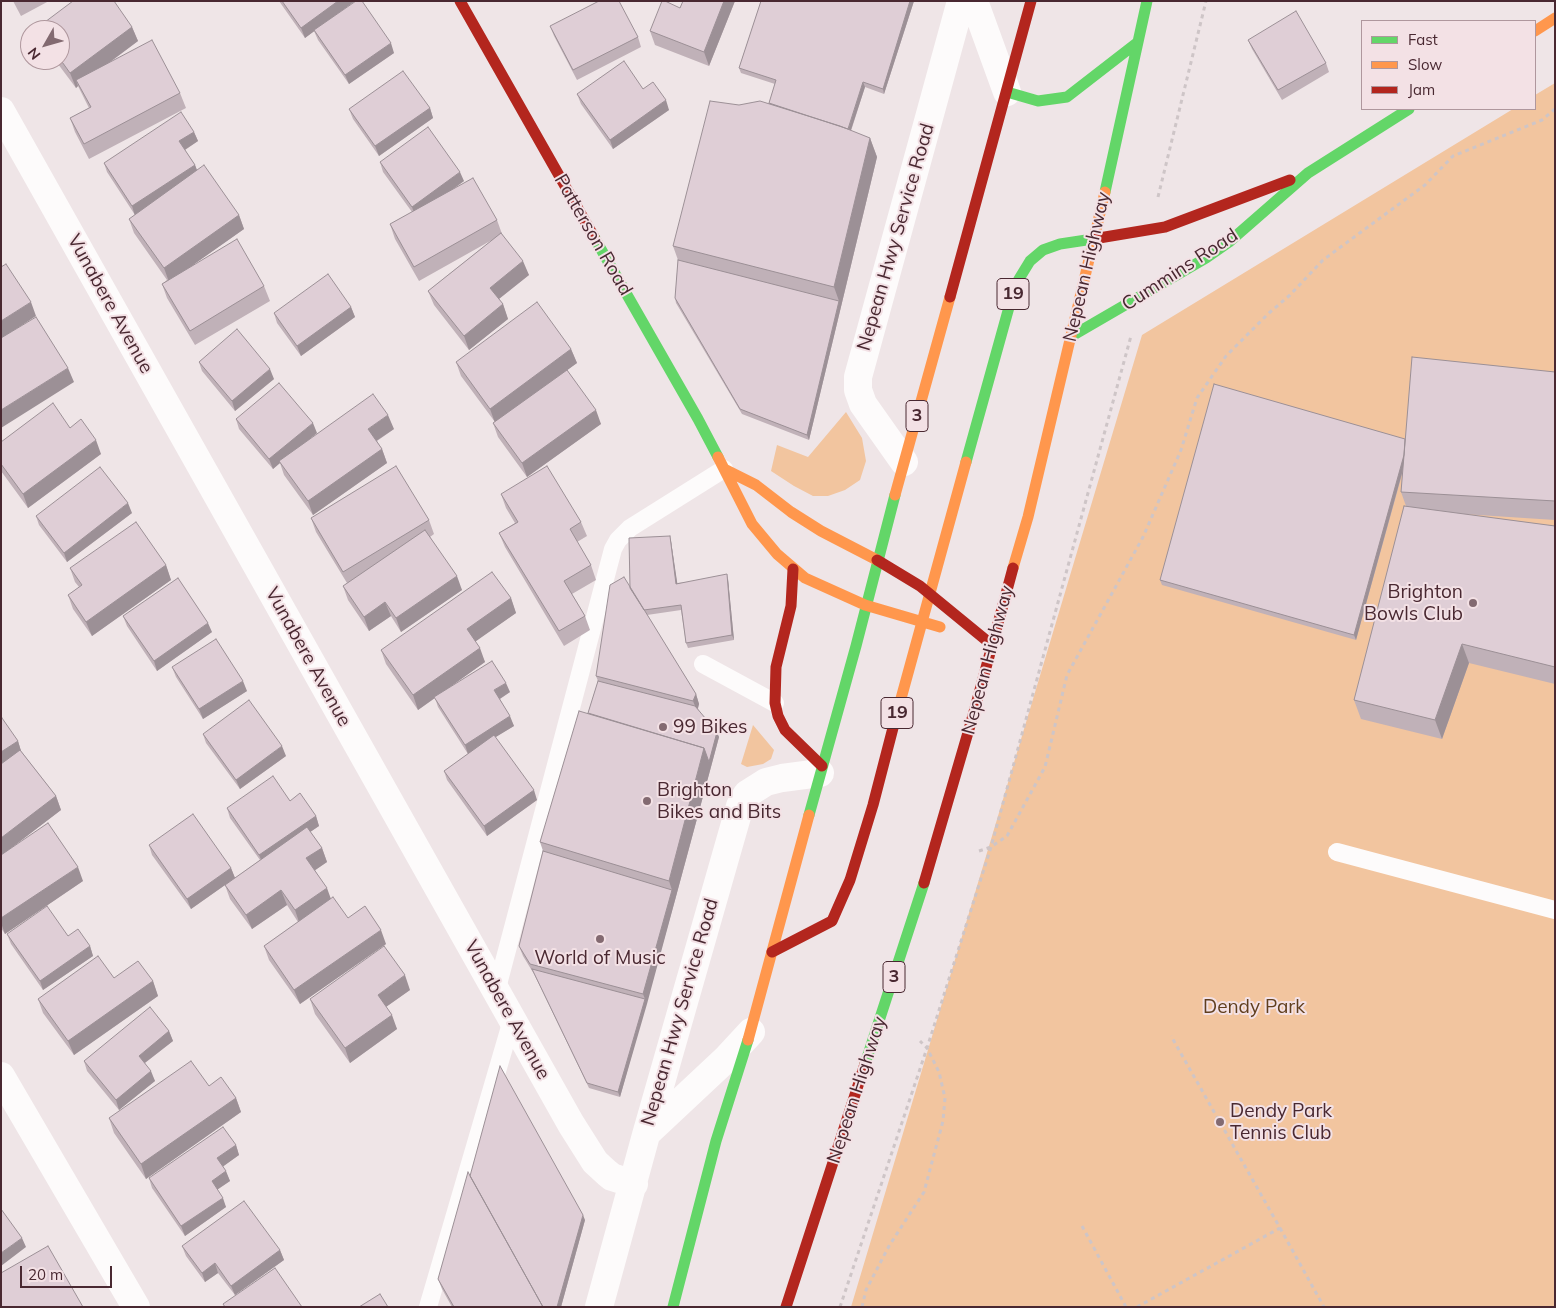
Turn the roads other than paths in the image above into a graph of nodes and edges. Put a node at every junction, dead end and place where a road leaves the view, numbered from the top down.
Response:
1 (460, 1) edge
2 (961, 1) edge
3 (974, 1) edge
4 (1031, 1) edge
5 (1146, 1) edge
6 (1555, 18) edge
7 (1536, 30) edge
8 (1138, 42) junction
9 (1007, 92) junction
10 (1407, 110) edge
11 (1, 111) edge
12 (1308, 173) junction
13 (1093, 239) junction
14 (1070, 337) junction
15 (904, 462) junction
16 (724, 469) junction
17 (877, 560) junction
18 (793, 569) junction
19 (930, 593) junction
20 (865, 605) junction
21 (922, 621) junction
22 (992, 645) junction
23 (702, 664) dead end
24 (775, 703) junction
25 (821, 770) junction
26 (1337, 852) dead end
27 (1555, 910) edge
28 (772, 952) junction
29 (496, 992) junction
30 (512, 1020) junction
31 (751, 1032) junction
32 (1, 1076) edge
33 (646, 1134) junction
34 (634, 1184) junction
35 (136, 1307) edge
36 (428, 1307) edge
37 (599, 1307) edge
38 (673, 1307) edge
39 (786, 1307) edge

1 - 16 main road, Patterson Road
2 - 15 street, Nepean Hwy Service Road
3 - 9 street
4 - 9 main road, 3
5 - 8 main road, Nepean Highway / 3
6 - 7 main road
8 - 9 main road
8 - 13 main road, Nepean Highway / 3
9 - 15 main road, 3
10 - 12 main road, Cummins Road / 19
11 - 29 street, Vunabere Avenue
12 - 13 main road, Cummins Road / 19
12 - 14 main road, Cummins Road / 19
13 - 14 main road, Nepean Highway / 3
13 - 19 main road, 19
14 - 22 main road, Nepean Highway / 3
15 - 17 main road, 3
16 - 17 main road
16 - 18 main road, Patterson Road
16 - 29 lane
17 - 19 main road
17 - 20 main road, 3
18 - 20 main road, Patterson Road
18 - 24 main road
19 - 21 main road, 19
19 - 22 main road
20 - 21 main road, Patterson Road
20 - 25 main road, 3
21 - 22 main road, Patterson Road
21 - 28 main road, 19
22 - 39 main road, Nepean Highway / 3
23 - 24 lane
24 - 25 main road
25 - 28 main road, 3
25 - 33 street, Nepean Hwy Service Road
26 - 27 lane
28 - 31 main road, 3
29 - 30 street, Vunabere Avenue
30 - 34 street, Vunabere Avenue
30 - 36 lane
31 - 33 street
31 - 38 main road, 3
32 - 35 street
33 - 34 street, Nepean Hwy Service Road
34 - 37 street, Nepean Hwy Service Road

